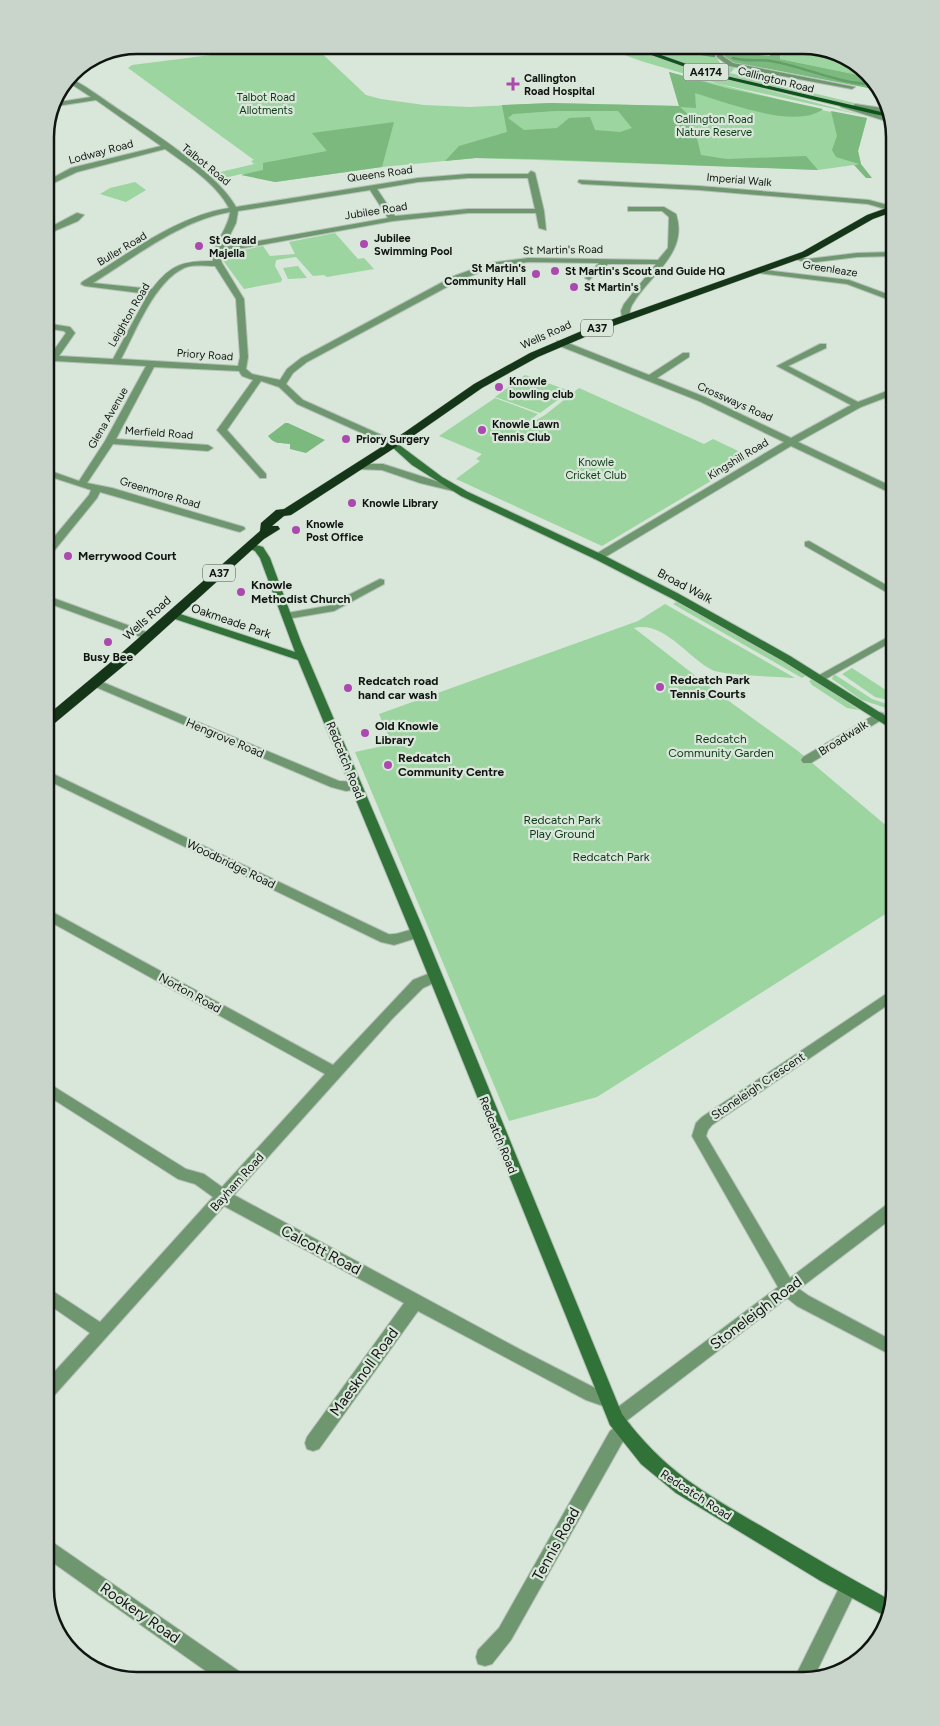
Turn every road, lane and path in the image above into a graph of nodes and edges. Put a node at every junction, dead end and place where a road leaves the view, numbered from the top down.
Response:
1 (652, 54) edge
2 (720, 54) edge
3 (74, 84) edge
4 (852, 87) dead end
5 (97, 98) junction
6 (61, 103) edge
7 (840, 106) junction
8 (881, 109) edge
9 (883, 114) edge
10 (884, 119) edge
11 (165, 147) junction
12 (54, 180) edge
13 (582, 182) dead end
14 (370, 186) junction
15 (886, 207) edge
16 (631, 209) dead end
17 (234, 210) junction
18 (540, 211) junction
19 (886, 212) edge
20 (80, 215) dead end
21 (393, 219) junction
22 (54, 228) edge
23 (543, 228) dead end
24 (218, 250) junction
25 (886, 254) edge
26 (796, 258) junction
27 (607, 260) junction
28 (660, 262) junction
29 (217, 263) junction
30 (759, 271) junction
31 (589, 278) dead end
32 (154, 292) junction
33 (886, 296) edge
34 (626, 318) junction
35 (54, 327) edge
36 (560, 343) junction
37 (823, 346) dead end
38 (686, 355) dead end
39 (54, 357) edge
40 (54, 358) edge
41 (116, 361) junction
42 (152, 363) junction
43 (242, 369) junction
44 (651, 378) junction
45 (258, 379) junction
46 (282, 384) junction
47 (886, 394) edge
48 (858, 405) junction
49 (110, 441) junction
50 (793, 441) junction
51 (394, 444) junction
52 (208, 448) dead end
53 (358, 467) junction
54 (54, 475) edge
55 (263, 476) dead end
56 (82, 483) junction
57 (453, 488) junction
58 (886, 488) edge
59 (96, 490) junction
60 (240, 529) dead end
61 (54, 544) edge
62 (809, 544) dead end
63 (249, 546) junction
64 (598, 557) junction
65 (380, 582) dead end
66 (886, 589) edge
67 (54, 601) edge
68 (173, 615) junction
69 (287, 616) junction
70 (148, 636) junction
71 (886, 641) edge
72 (296, 642) junction
73 (280, 652) junction
74 (302, 658) junction
75 (820, 678) junction
76 (95, 683) junction
77 (878, 716) junction
78 (54, 717) edge
79 (886, 721) edge
80 (807, 760) dead end
81 (54, 778) edge
82 (356, 786) junction
83 (54, 919) edge
84 (418, 933) junction
85 (435, 976) junction
86 (886, 999) edge
87 (336, 1073) junction
88 (54, 1093) edge
89 (222, 1198) junction
90 (886, 1215) edge
91 (788, 1289) junction
92 (54, 1299) edge
93 (416, 1300) junction
94 (101, 1332) junction
95 (886, 1345) edge
96 (54, 1384) edge
97 (606, 1399) junction
98 (620, 1425) junction
99 (313, 1443) dead end
100 (54, 1552) edge
101 (848, 1588) junction
102 (884, 1607) edge
103 (485, 1657) dead end
104 (223, 1672) edge
105 (807, 1672) edge

1 - 7 main road, Callington Road / A4174
2 - 4 street
3 - 5 street, Talbot Road
5 - 6 street
5 - 11 street, Talbot Road
7 - 8 street
7 - 9 main road, A4174
7 - 10 street
11 - 12 street, Lodway Road
11 - 17 street, Talbot Road
13 - 15 street, Imperial Walk
14 - 17 street, Queens Road
14 - 18 street, Queens Road
14 - 21 street
16 - 28 street
17 - 24 street
17 - 32 street, Buller Road
18 - 21 street, Jubilee Road
18 - 23 street
19 - 26 highway, Wells Road / A37
20 - 22 street
21 - 24 street, Jubilee Road
24 - 29 street
25 - 26 street
26 - 30 highway, Wells Road / A37
27 - 28 street, St Martin's Road
27 - 31 street
27 - 46 street, St Martin's Road
28 - 34 street
29 - 32 street, Leighton Road
29 - 43 street
30 - 33 street, Greenleaze
30 - 34 highway, Wells Road / A37
32 - 41 street, Leighton Road
34 - 36 highway, Wells Road / A37
35 - 39 street
36 - 44 street, Crossways Road
36 - 51 highway, Wells Road / A37
37 - 48 street
38 - 44 street
40 - 41 street, Priory Road
41 - 42 street, Priory Road
42 - 43 street, Priory Road
42 - 49 street, Glena Avenue
43 - 45 street, Priory Road
44 - 50 street, Crossways Road
45 - 46 street, Priory Road
45 - 55 street
46 - 51 street
47 - 48 street, Kingshill Road
48 - 50 street, Kingshill Road
49 - 52 street, Merfield Road
49 - 56 street, Glena Avenue
50 - 58 street, Crossways Road
50 - 64 street, Kingshill Road
51 - 53 highway, Wells Road / A37
51 - 57 main road, Broad Walk
53 - 57 street, Broad Walk
53 - 63 highway, Wells Road / A37
54 - 56 street, Greenmore Road
56 - 59 street, Greenmore Road
57 - 64 main road, Broad Walk
59 - 60 street, Greenmore Road
59 - 61 street
62 - 66 street
63 - 68 highway, Wells Road / A37
63 - 69 main road, Redcatch Road
64 - 75 main road, Broad Walk
65 - 69 street
67 - 70 street
68 - 70 highway, Wells Road / A37
68 - 73 main road, Oakmeade Park
69 - 72 main road, Redcatch Road
70 - 76 highway, Wells Road / A37
71 - 75 street
72 - 73 main road, Oakmeade Park
72 - 74 main road, Redcatch Road
73 - 74 main road, Oakmeade Park
74 - 82 main road, Redcatch Road
75 - 77 main road, Broad Walk
76 - 78 highway, Wells Road / A37
76 - 82 street, Hengrove Road
77 - 79 main road, Broad Walk
77 - 80 street, Broadwalk
81 - 84 street, Woodbridge Road
82 - 84 main road, Redcatch Road
83 - 87 street, Norton Road
84 - 85 main road, Redcatch Road
85 - 87 street, Bayham Road
85 - 97 main road, Redcatch Road
86 - 91 street, Stoneleigh Crescent
87 - 89 street, Bayham Road
88 - 89 street, Calcott Road
89 - 93 street, Calcott Road
89 - 94 street, Bayham Road
90 - 91 street, Stoneleigh Road
91 - 95 street
91 - 98 street, Stoneleigh Road
92 - 94 street
93 - 97 street, Calcott Road
93 - 99 street, Maesknoll Road
94 - 96 street, Bayham Road
97 - 98 main road, Redcatch Road
98 - 101 main road, Redcatch Road
98 - 103 street, Tennis Road
100 - 104 street, Rookery Road
101 - 102 main road, Redcatch Road
101 - 105 street

